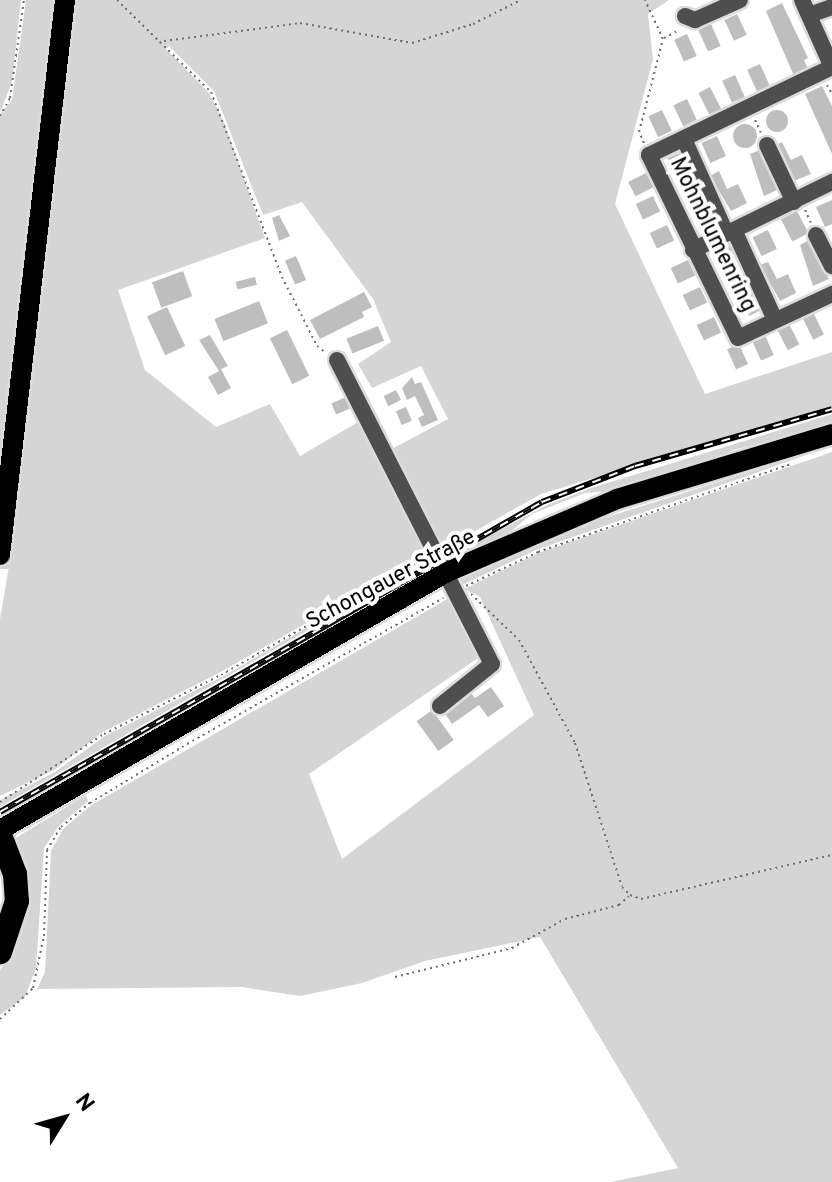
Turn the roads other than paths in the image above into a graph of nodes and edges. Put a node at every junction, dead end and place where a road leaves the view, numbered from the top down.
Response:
1 (65, 0) edge
2 (740, 0) edge
3 (832, 7) edge
4 (806, 8) edge
5 (685, 16) road end
6 (831, 63) edge
7 (684, 139) junction
8 (767, 145) road end
9 (832, 182) edge
10 (796, 200) junction
11 (730, 232) junction
12 (816, 235) road end
13 (693, 250) junction
14 (832, 266) edge
15 (832, 294) edge
16 (775, 320) junction
17 (337, 360) road end
18 (832, 434) edge
19 (0, 555) edge
20 (447, 572) junction
21 (440, 706) dead end
22 (0, 832) edge
23 (0, 952) edge

1 - 19 main road
2 - 5 street
3 - 4 street
4 - 6 street
6 - 7 street, Mohnblumenring
7 - 11 street
7 - 13 street, Mohnblumenring
8 - 10 street
9 - 10 street
10 - 11 street
11 - 13 street
11 - 16 street
12 - 14 street
13 - 16 street, Mohnblumenring
15 - 16 street, Mohnblumenring
17 - 20 street
18 - 20 main road, Schongauer Straße
20 - 21 street
20 - 22 main road, Schongauer Straße
22 - 23 highway

